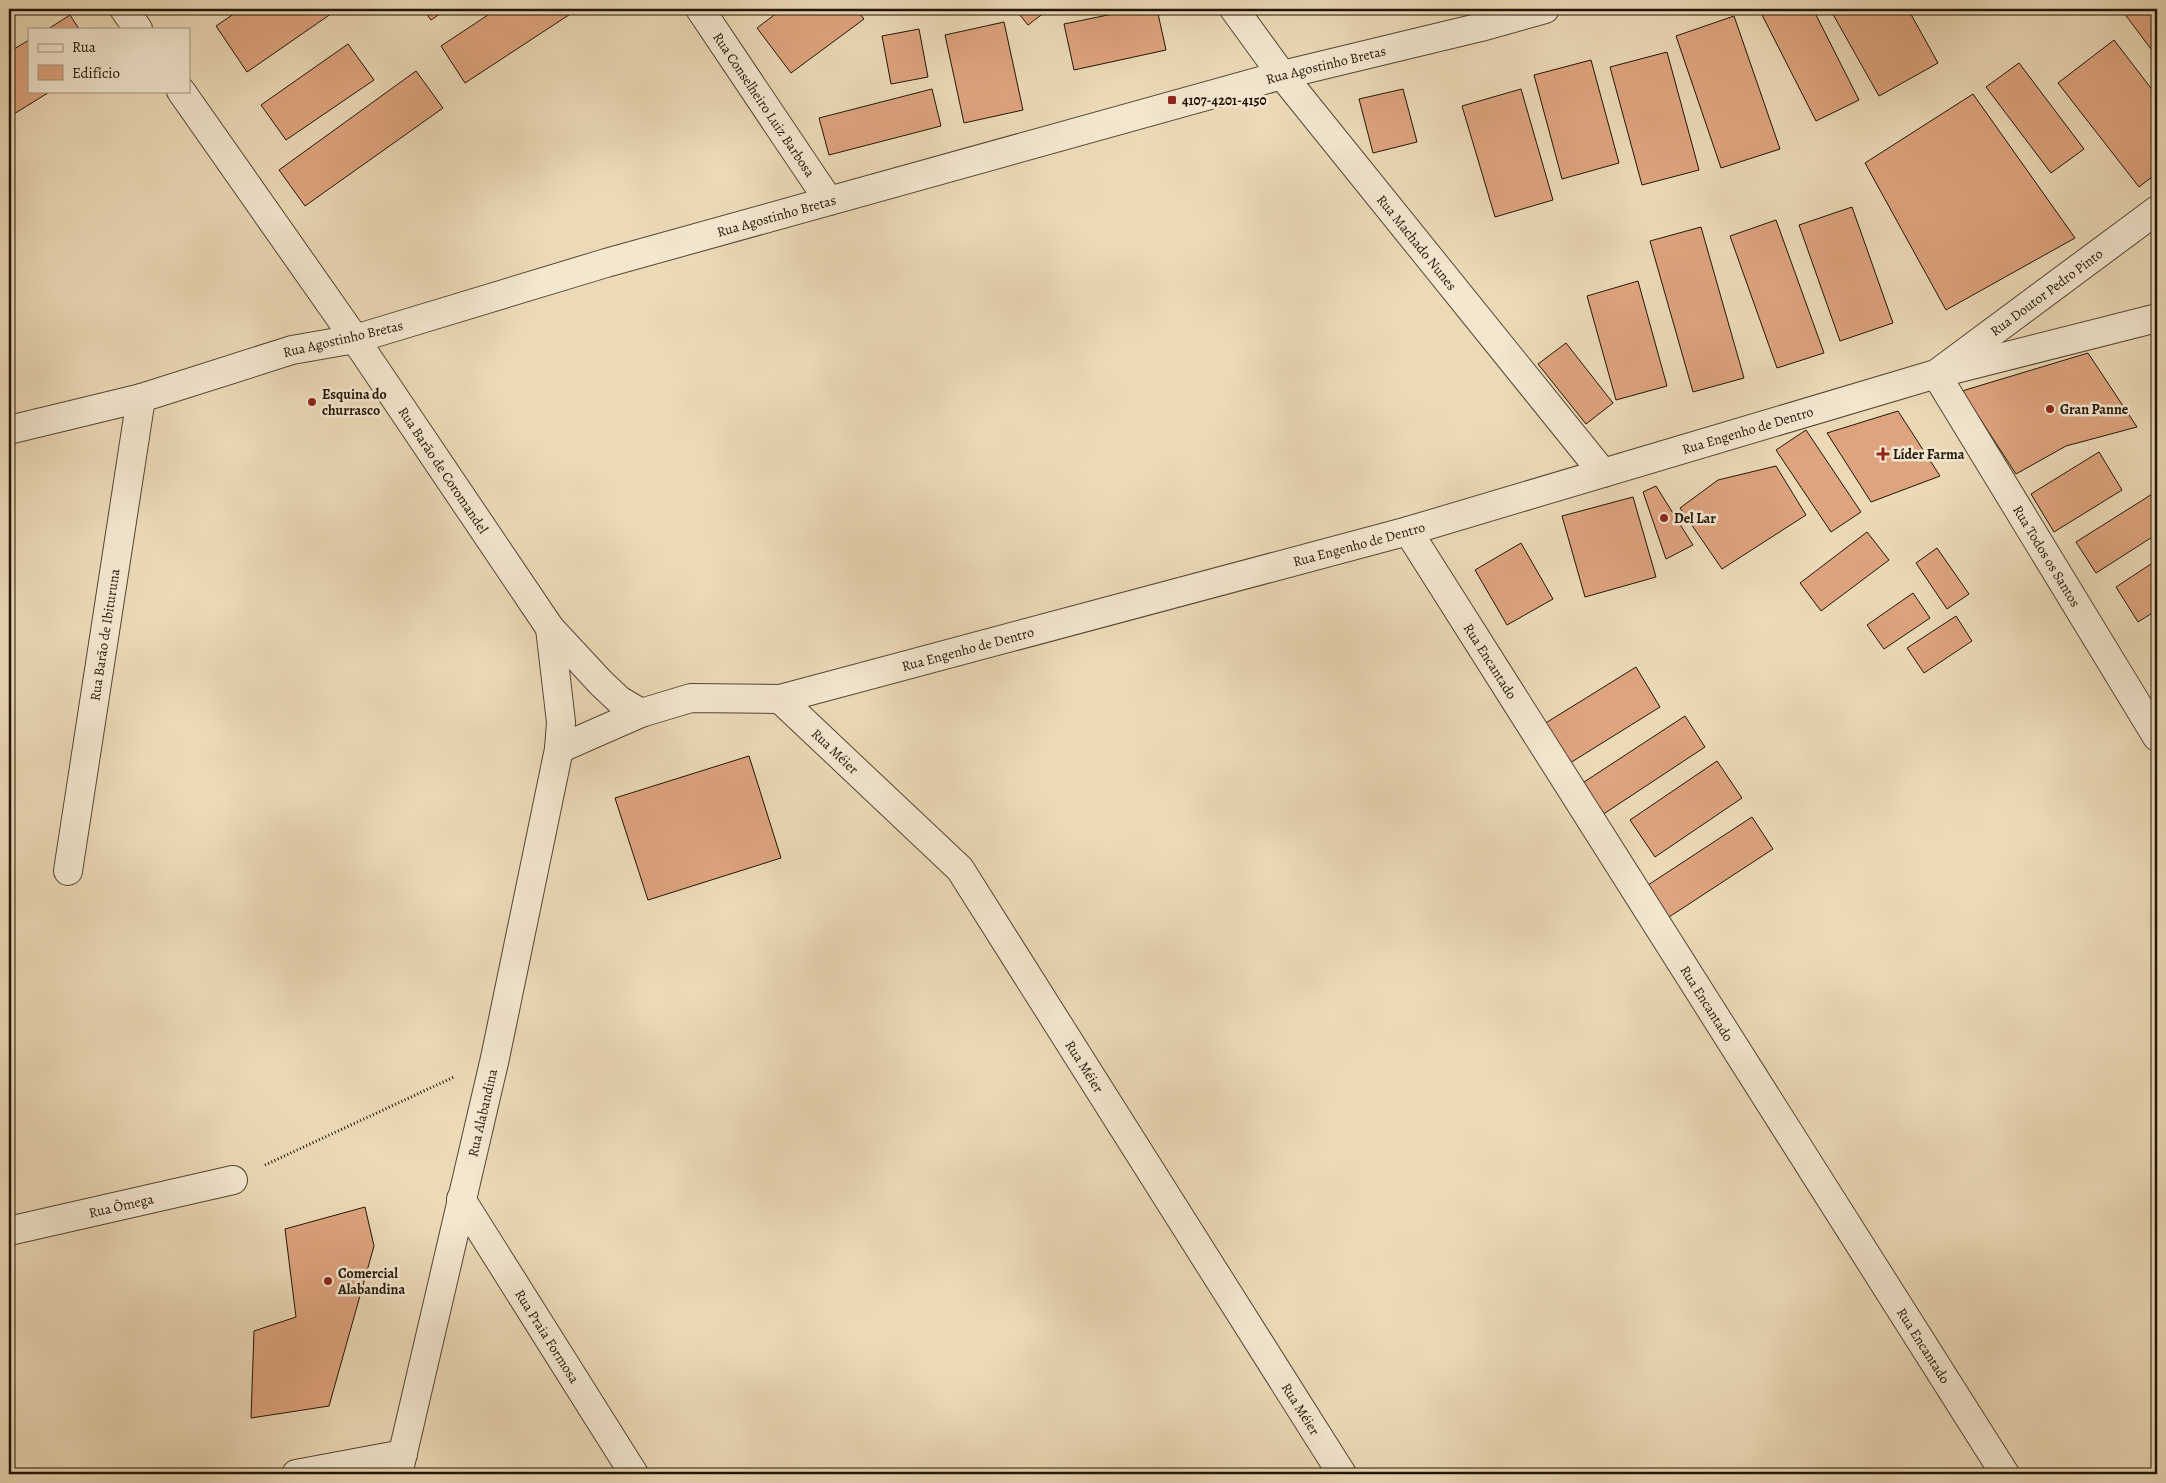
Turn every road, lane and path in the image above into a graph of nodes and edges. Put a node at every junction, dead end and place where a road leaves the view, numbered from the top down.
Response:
1 (700, 9) edge
2 (1234, 9) edge
3 (1545, 9) edge
4 (1282, 75) junction
5 (182, 92) edge
6 (829, 201) junction
7 (2157, 210) edge
8 (2157, 318) edge
9 (354, 339) junction
10 (1936, 374) junction
11 (141, 398) junction
12 (9, 430) edge
13 (1603, 473) junction
14 (1408, 532) junction
15 (550, 628) junction
16 (780, 699) junction
17 (641, 713) junction
18 (2157, 737) edge
19 (559, 749) junction
20 (68, 871) dead end
21 (495, 1058) junction
22 (233, 1180) joint
23 (461, 1199) junction
24 (9, 1231) edge
25 (401, 1464) edge
26 (296, 1474) edge
27 (634, 1474) edge
28 (1342, 1474) edge
29 (2005, 1474) edge

1 - 6 street, Rua Conselheiro Luiz Barbosa
2 - 4 street, Rua Machado Nunes
3 - 4 street, Rua Agostinho Bretas
4 - 6 street, Rua Agostinho Bretas
4 - 13 street, Rua Machado Nunes
5 - 9 street, Rua Barão de Coromandel
6 - 9 street, Rua Agostinho Bretas
7 - 10 street, Rua Doutor Pedro Pinto
8 - 10 street, Rua Engenho de Dentro
9 - 11 street, Rua Agostinho Bretas
9 - 15 street, Rua Barão de Coromandel
10 - 13 street, Rua Engenho de Dentro
10 - 18 street, Rua Todos os Santos
11 - 12 street, Rua Agostinho Bretas
11 - 20 street, Rua Barão de Ibituruna
13 - 14 street, Rua Engenho de Dentro
14 - 16 street, Rua Engenho de Dentro
14 - 29 street, Rua Encantado
15 - 17 street, Rua Barão de Coromandel
15 - 19 street, Rua Barão de Coromandel
16 - 17 street, Rua Engenho de Dentro
16 - 28 street, Rua Méier
17 - 19 street, Rua Engenho de Dentro
19 - 21 street, Rua Alabandina
21 - 22 path
21 - 23 street, Rua Alabandina
22 - 24 street, Rua Ômega
23 - 25 street, Rua Alabandina
23 - 27 street, Rua Praia Formosa
25 - 26 street

